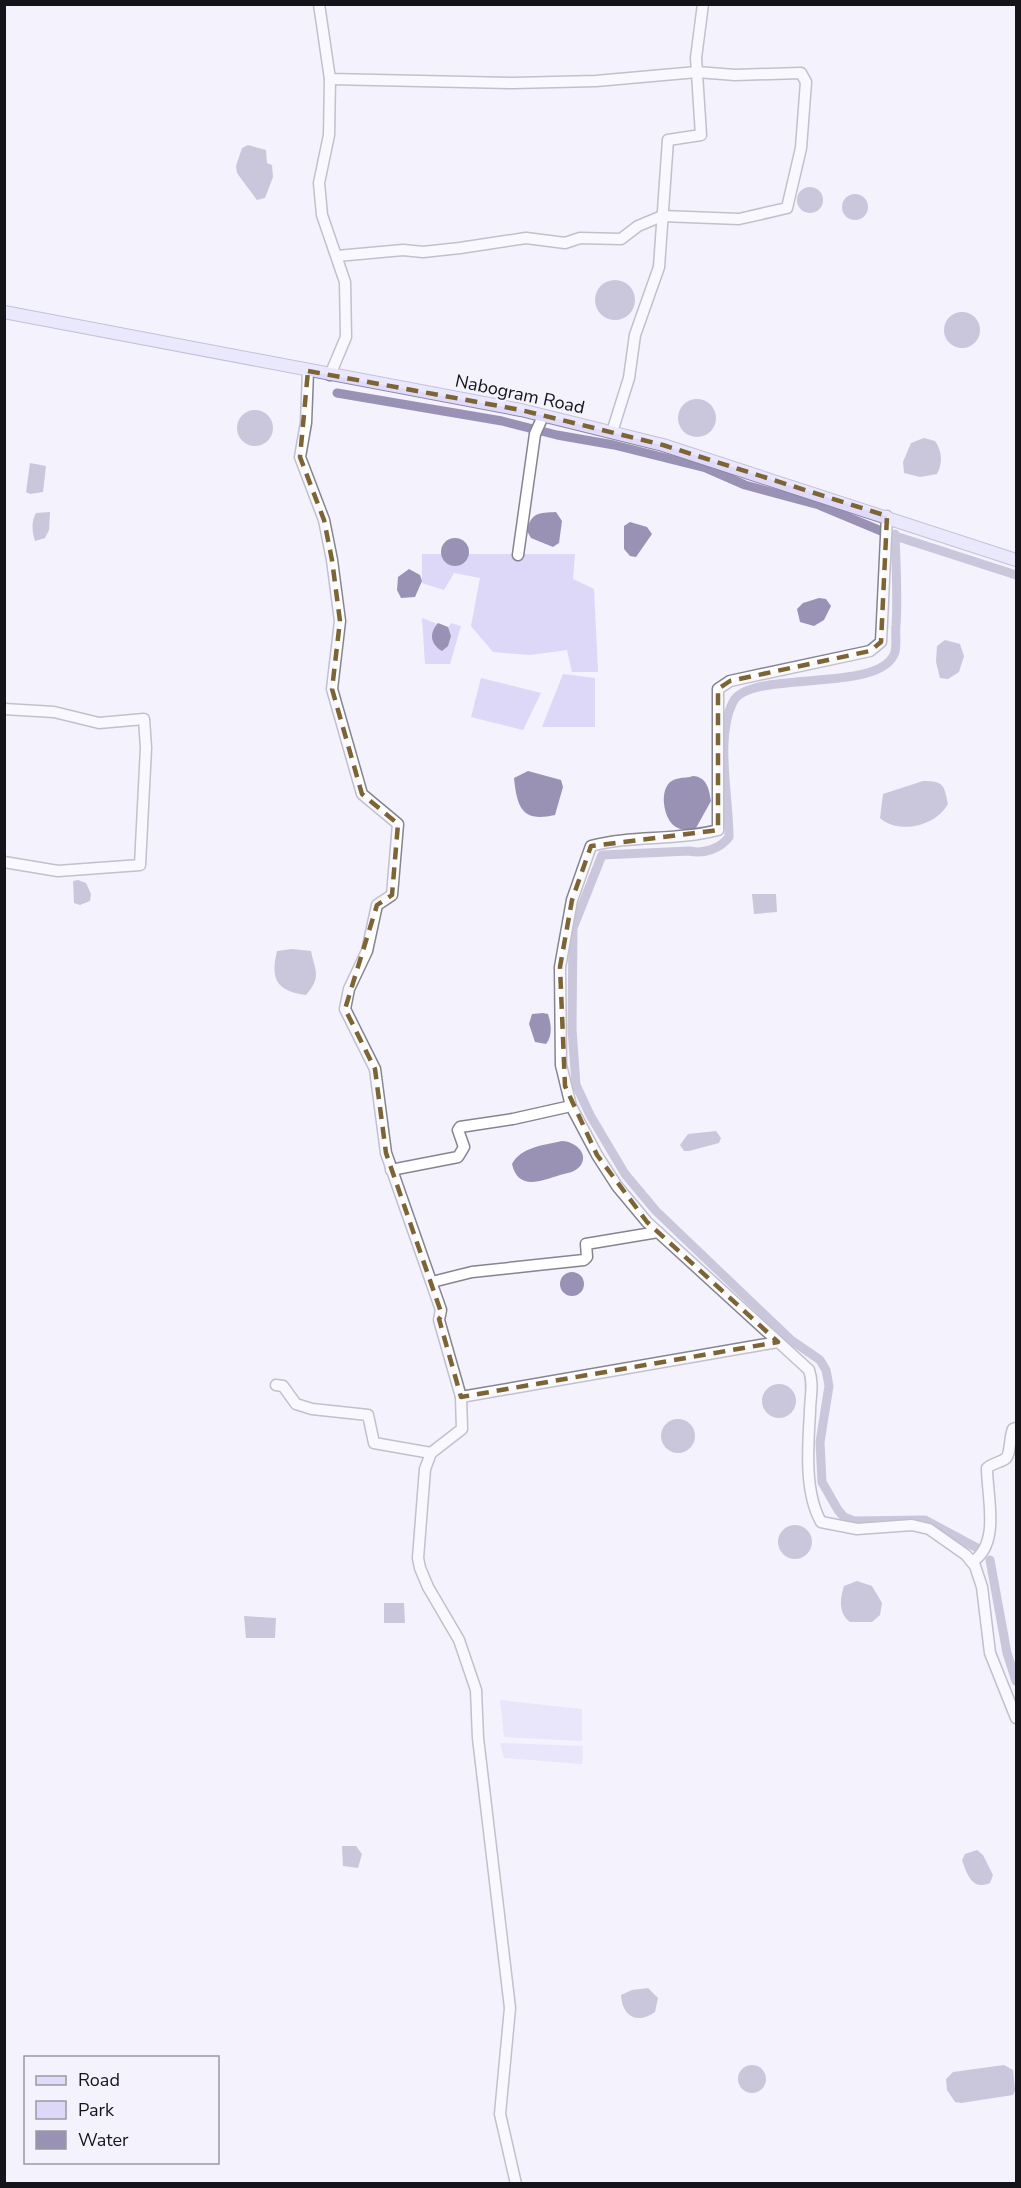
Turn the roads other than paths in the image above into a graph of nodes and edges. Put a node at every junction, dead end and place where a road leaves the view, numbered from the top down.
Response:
1 (319, 4) edge
2 (703, 4) edge
3 (697, 72) junction
4 (330, 79) junction
5 (662, 216) junction
6 (337, 256) junction
7 (4, 312) edge
8 (308, 371) junction
9 (330, 375) junction
10 (542, 419) junction
11 (612, 432) junction
12 (886, 519) junction
13 (519, 555) dead end
14 (1017, 560) edge
15 (4, 709) edge
16 (4, 862) edge
17 (571, 1106) junction
18 (391, 1170) junction
19 (658, 1232) junction
20 (432, 1282) junction
21 (778, 1342) junction
22 (276, 1385) dead end
23 (461, 1397) junction
24 (1017, 1428) edge
25 (431, 1453) junction
26 (972, 1562) junction
27 (1017, 1718) edge
28 (516, 2184) edge

1 - 4 street
2 - 3 street
3 - 4 street
3 - 5 street
3 - 5 street
4 - 6 street
5 - 6 street
5 - 11 street
6 - 9 street
7 - 8 main road, Nabogram Road
8 - 9 main road, Nabogram Road
8 - 18 street
9 - 10 main road, Nabogram Road
10 - 11 main road, Nabogram Road
10 - 13 street
11 - 12 main road, Nabogram Road
12 - 14 main road, Nabogram Road
12 - 17 street
15 - 16 street
17 - 18 street
17 - 19 street
18 - 20 street
19 - 20 street
19 - 21 street
20 - 23 street
21 - 23 street
21 - 26 street
22 - 25 street
23 - 25 street
24 - 26 street
25 - 28 street
26 - 27 street

